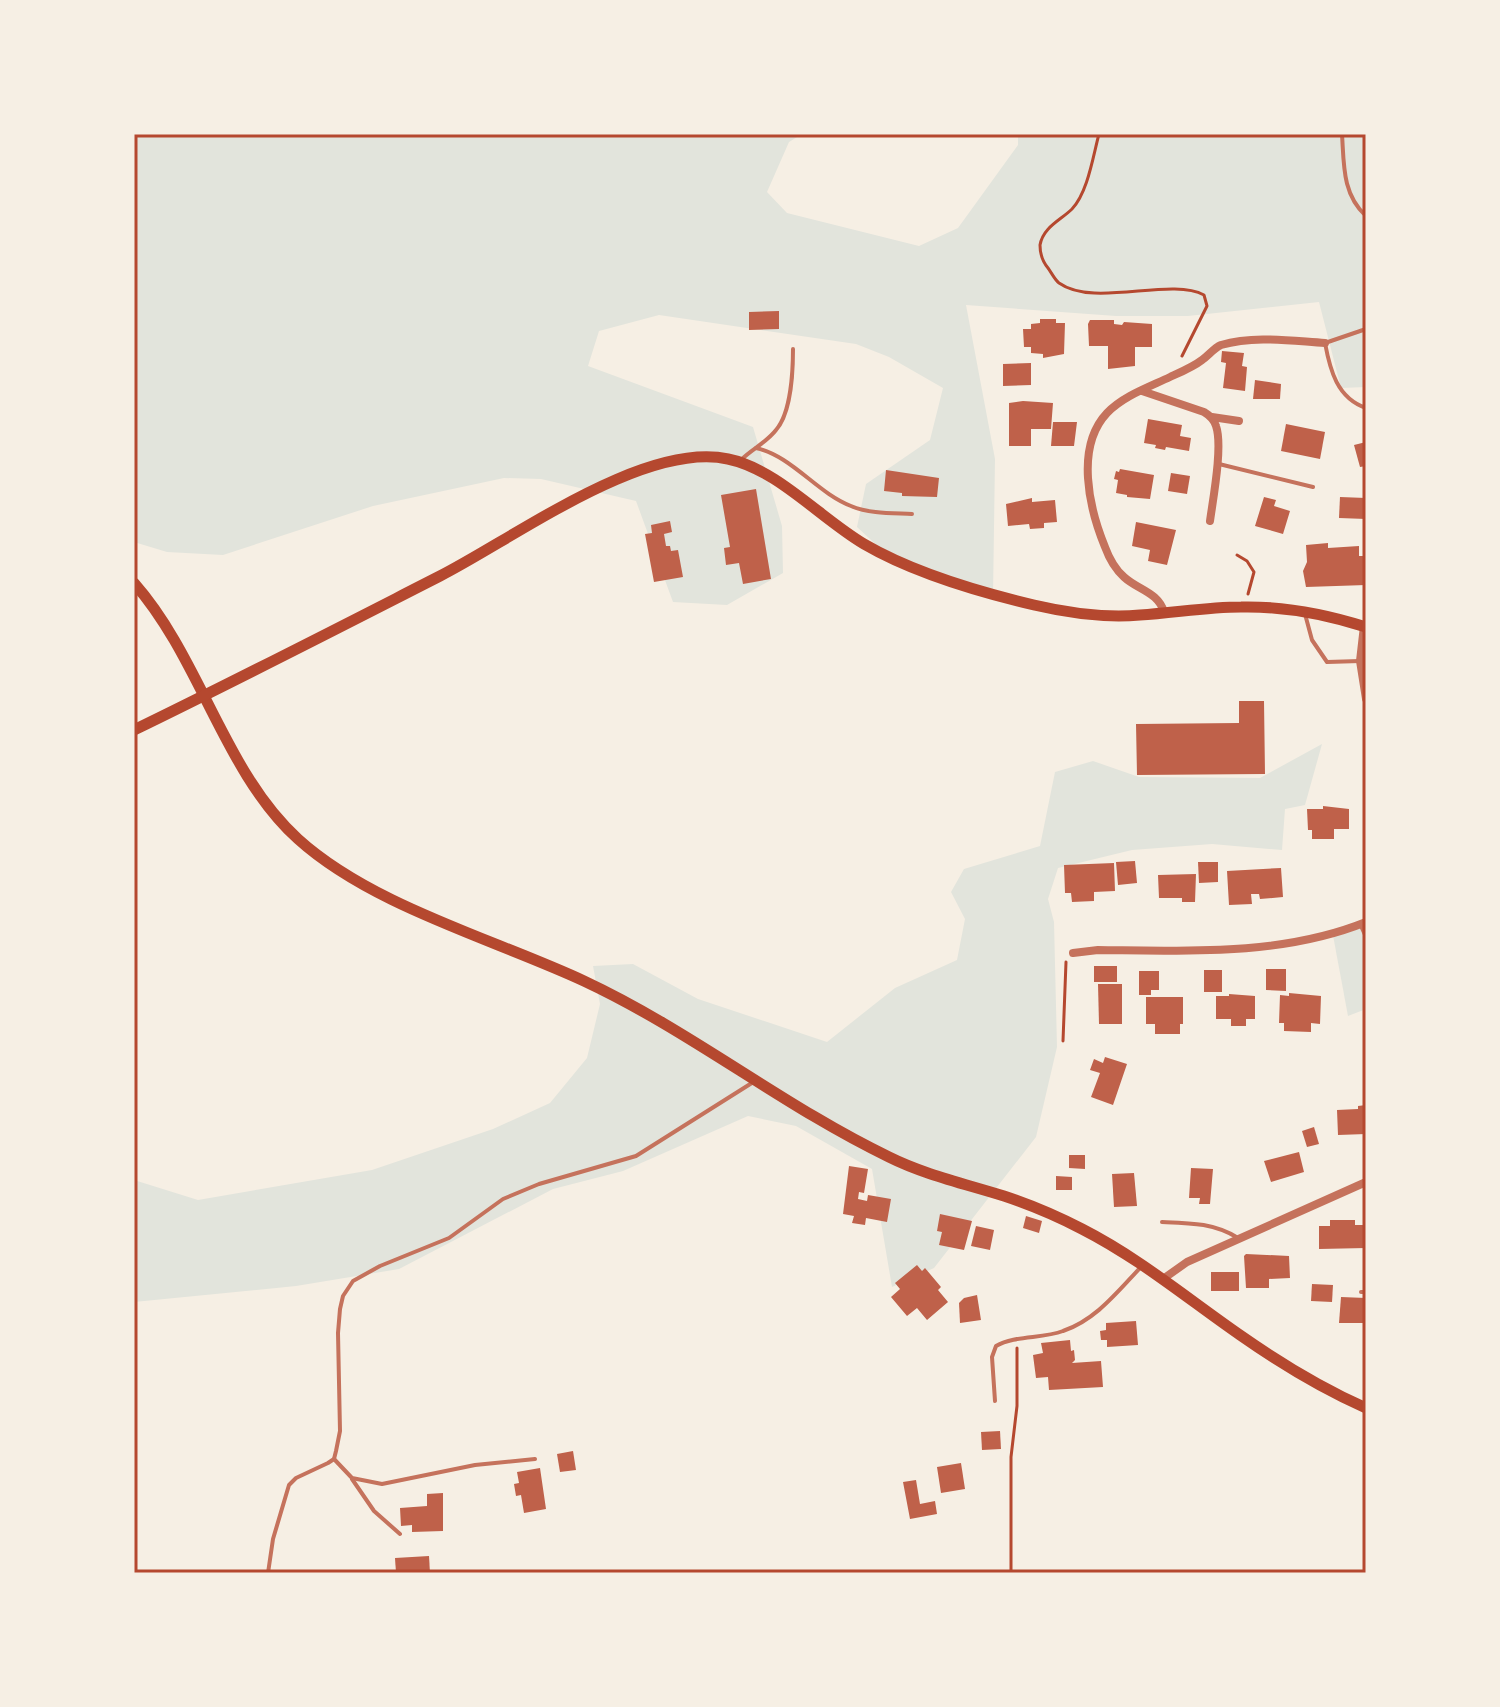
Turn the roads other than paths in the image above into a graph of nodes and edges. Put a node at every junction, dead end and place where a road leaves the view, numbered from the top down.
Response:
1 (1342, 134) edge
2 (1366, 216) edge
3 (1366, 329) edge
4 (1325, 343) junction
5 (793, 349) dead end
6 (1142, 391) junction
7 (1366, 408) edge
8 (1212, 417) junction
9 (1239, 421) dead end
10 (756, 448) junction
11 (740, 462) junction
12 (1217, 463) junction
13 (1313, 487) dead end
14 (912, 514) dead end
15 (1210, 521) dead end
16 (134, 583) edge
17 (1164, 612) junction
18 (1305, 612) junction
19 (1365, 626) edge
20 (1360, 661) junction
21 (205, 695) junction
22 (1366, 699) edge
23 (134, 730) edge
24 (1363, 923) edge
25 (1366, 937) edge
26 (1073, 953) road end
27 (755, 1081) junction
28 (1366, 1182) edge
29 (1162, 1222) dead end
30 (1238, 1238) junction
31 (1143, 1265) junction
32 (1163, 1279) junction
33 (995, 1401) dead end
34 (1366, 1408) edge
35 (334, 1459) junction
36 (535, 1459) dead end
37 (352, 1478) junction
38 (400, 1534) dead end
39 (268, 1573) edge

1 - 2 lane
3 - 4 lane
4 - 6 street
4 - 7 lane
5 - 10 lane
6 - 8 street
6 - 17 street
8 - 9 street
8 - 12 street
10 - 11 lane
10 - 14 lane
11 - 17 main road
11 - 21 main road
12 - 13 lane
12 - 15 street
16 - 21 main road
17 - 18 main road
18 - 19 main road
18 - 20 lane
19 - 20 street
20 - 22 street
21 - 23 main road
21 - 27 main road
24 - 25 lane
24 - 26 street
27 - 31 main road
27 - 35 lane
28 - 30 street
29 - 30 lane
30 - 32 street
31 - 32 main road
31 - 33 lane
32 - 34 main road
35 - 37 lane
35 - 39 lane
36 - 37 lane
37 - 38 lane

